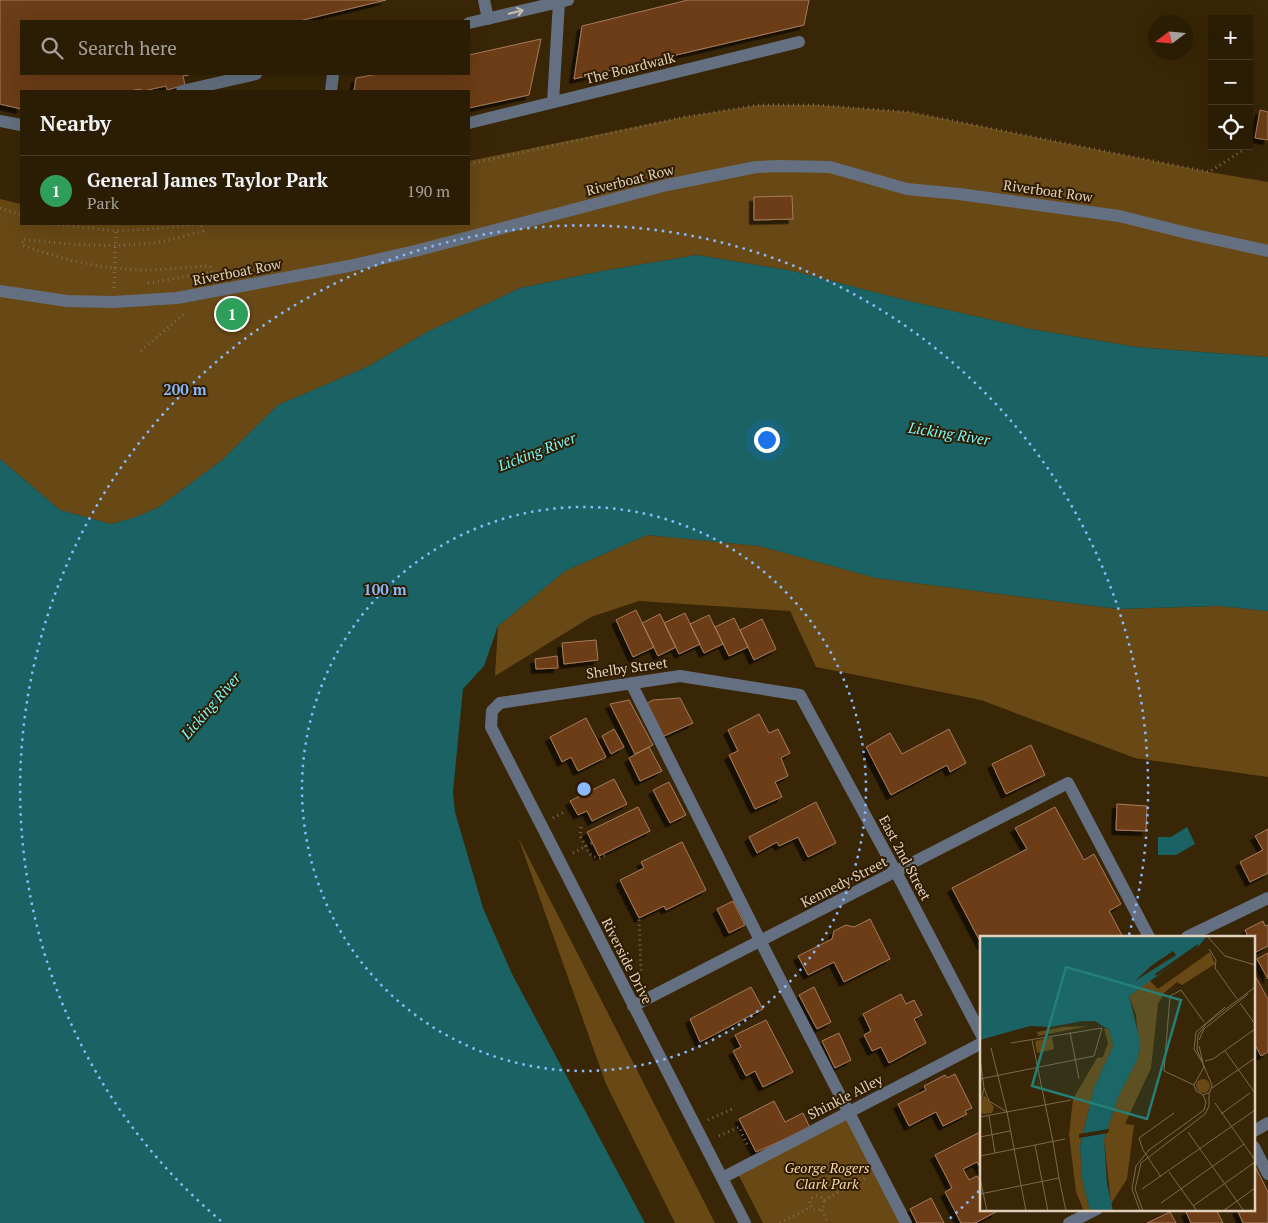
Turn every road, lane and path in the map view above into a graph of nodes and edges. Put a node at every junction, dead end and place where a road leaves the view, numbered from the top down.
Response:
1 (484, 0) edge
2 (564, 1) edge
3 (488, 19) junction
4 (470, 24) edge
5 (799, 42) dead end
6 (252, 75) edge
7 (333, 75) edge
8 (186, 90) edge
9 (331, 90) edge
10 (553, 102) junction
11 (0, 121) edge
12 (470, 122) edge
13 (20, 126) edge
14 (1242, 150) dead end
15 (470, 164) edge
16 (0, 208) edge
17 (20, 215) edge
18 (62, 225) edge
19 (190, 225) edge
20 (200, 225) edge
21 (116, 231) junction
22 (115, 245) junction
23 (1268, 251) edge
24 (114, 268) junction
25 (144, 283) dead end
26 (0, 290) edge
27 (209, 293) junction
28 (113, 302) junction
29 (140, 351) dead end
30 (631, 682) junction
31 (800, 695) joint
32 (492, 711) joint
33 (566, 811) dead end
34 (553, 818) dead end
35 (581, 827) dead end
36 (592, 843) dead end
37 (586, 846) junction
38 (571, 854) dead end
39 (606, 855) dead end
40 (896, 872) junction
41 (1268, 898) edge
42 (639, 918) dead end
43 (1149, 936) edge
44 (1189, 936) edge
45 (761, 942) junction
46 (637, 983) dead end
47 (633, 1006) junction
48 (980, 1032) edge
49 (980, 1044) edge
50 (732, 1109) dead end
51 (848, 1112) junction
52 (708, 1120) dead end
53 (1268, 1124) edge
54 (1256, 1130) edge
55 (719, 1136) dead end
56 (749, 1148) dead end
57 (1256, 1151) edge
58 (879, 1171) junction
59 (1268, 1174) edge
60 (722, 1178) junction
61 (824, 1200) junction
62 (811, 1207) junction
63 (822, 1210) junction
64 (1095, 1210) edge
65 (1073, 1219) edge
66 (744, 1223) edge
67 (780, 1223) edge
68 (828, 1223) edge
69 (906, 1223) edge

1 - 3 street
3 -> 2 street
2 - 10 street
3 - 4 street
5 - 10 street, The Boardwalk
6 - 8 street
7 - 9 street
10 - 12 street, The Boardwalk
11 - 13 street
14 - 15 path
16 - 17 path
18 - 21 path
19 - 21 path
20 - 22 path
21 - 22 path
22 - 24 path
22 - 24 path
23 - 27 street, Riverboat Row
24 - 25 path
24 - 28 path
26 - 28 street, Riverboat Row
27 - 28 street, Riverboat Row
27 - 29 path
30 - 31 street, Shelby Street
30 - 32 street, Shelby Street
30 - 45 street
31 - 40 street, East 2nd Street
32 - 47 street, Riverside Drive
33 - 34 path
35 - 37 path
36 - 37 path
37 - 38 path
37 - 39 path
40 - 43 street, Kennedy Street
40 - 45 street, Kennedy Street
40 - 48 street, East 2nd Street
41 - 44 street
42 - 46 path
45 - 47 street, Kennedy Street
45 - 51 street
47 - 60 street, Riverside Drive
49 - 51 street, Shinkle Alley
50 - 52 path
51 - 58 street
51 - 60 street, Shinkle Alley
53 - 54 street
55 - 56 path
57 - 59 street
58 - 61 path
58 - 69 street
60 - 66 street, Riverside Drive
61 - 62 path
61 - 63 path
62 - 63 path
62 - 67 path
63 - 68 path
64 - 65 street

